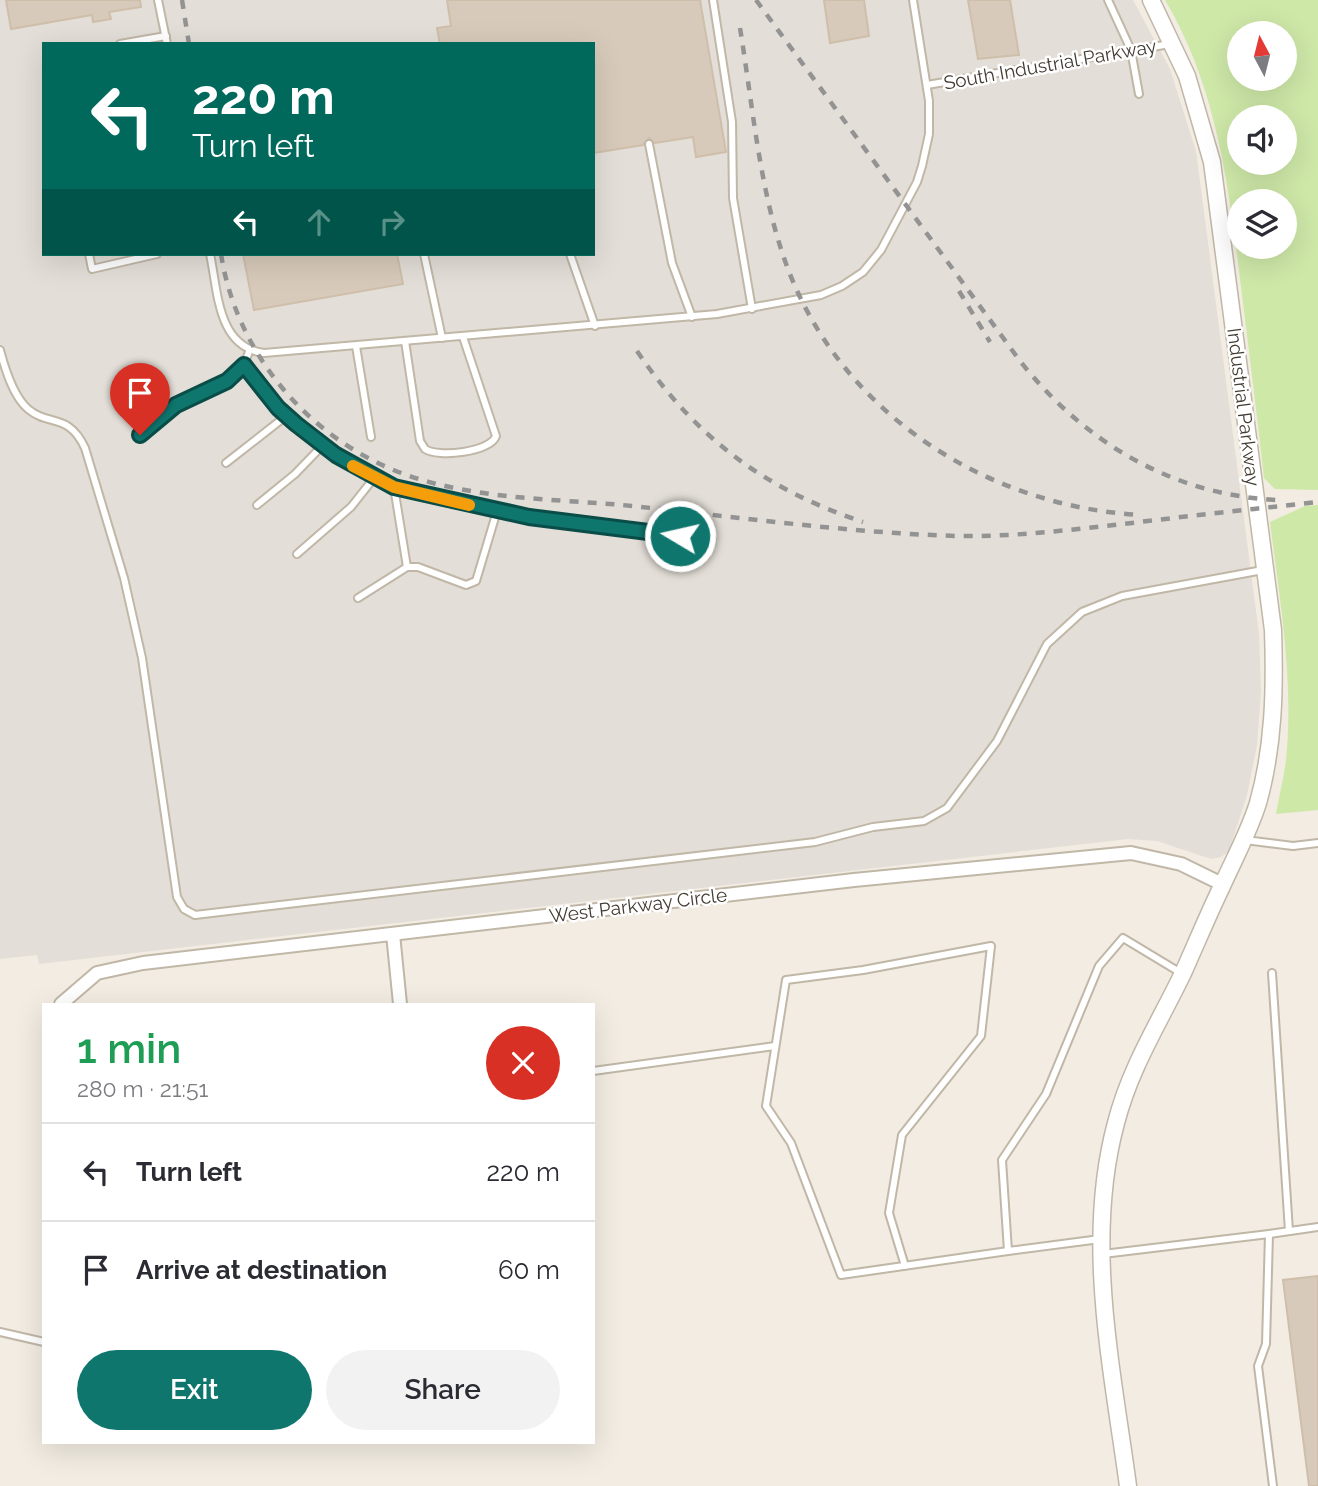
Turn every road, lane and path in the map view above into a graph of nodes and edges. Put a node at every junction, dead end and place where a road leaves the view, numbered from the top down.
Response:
1 (158, 0) edge
2 (713, 0) edge
3 (913, 0) edge
4 (1108, 0) edge
5 (1151, 0) edge
6 (167, 40) edge
7 (144, 42) edge
8 (1174, 43) junction
9 (1131, 50) junction
10 (927, 85) junction
11 (1139, 94) dead end
12 (649, 144) dead end
13 (89, 256) edge
14 (148, 256) edge
15 (210, 256) edge
16 (424, 256) edge
17 (571, 256) edge
18 (752, 309) junction
19 (692, 317) junction
20 (595, 326) junction
21 (463, 337) junction
22 (442, 338) junction
23 (405, 341) junction
24 (356, 346) junction
25 (250, 349) junction
26 (0, 350) edge
27 (244, 365) junction
28 (286, 416) junction
29 (140, 435) dead end
30 (371, 437) dead end
31 (323, 445) junction
32 (226, 463) dead end
33 (374, 478) junction
34 (394, 487) junction
35 (257, 505) dead end
36 (497, 511) junction
37 (680, 536) dead end
38 (298, 554) dead end
39 (407, 567) junction
40 (1265, 569) junction
41 (358, 598) dead end
42 (1247, 832) junction
43 (1318, 843) edge
44 (1222, 884) junction
45 (393, 934) junction
46 (1272, 973) dead end
47 (1182, 974) junction
48 (62, 1003) edge
49 (400, 1003) edge
50 (775, 1046) junction
51 (595, 1071) edge
52 (1318, 1227) edge
53 (1289, 1231) junction
54 (1269, 1234) junction
55 (1101, 1247) junction
56 (1008, 1251) junction
57 (905, 1266) junction
58 (0, 1332) edge
59 (42, 1342) edge
60 (1128, 1486) edge
61 (1273, 1486) edge

1 - 6 lane
2 - 18 lane
3 - 10 lane
4 - 9 lane
5 - 8 street, Industrial Parkway
6 - 7 lane
8 - 9 lane, South Industrial Parkway
8 - 40 street, Industrial Parkway
9 - 10 lane, South Industrial Parkway
9 - 11 lane
10 - 18 lane
12 - 19 lane
13 - 14 lane
15 - 25 lane
16 - 22 lane
17 - 20 lane
18 - 19 lane
19 - 20 lane
20 - 21 lane
21 - 22 lane
21 - 23 lane
22 - 23 lane
23 - 24 lane
24 - 25 lane
24 - 30 lane
25 - 27 lane
26 - 40 lane
27 - 28 lane
27 - 29 lane
28 - 31 lane
28 - 32 lane
31 - 33 lane
31 - 35 lane
33 - 34 lane
33 - 38 lane
34 - 36 lane
34 - 39 lane
36 - 37 lane
36 - 39 lane
39 - 41 lane
40 - 42 street, Industrial Parkway
42 - 43 lane
42 - 44 street, Industrial Parkway
44 - 45 street, West Parkway Circle
44 - 47 street, Industrial Parkway
45 - 48 street, West Parkway Circle
45 - 49 street
46 - 53 lane
47 - 55 street, Industrial Parkway
47 - 56 lane
50 - 51 lane
50 - 57 lane
50 - 57 lane
52 - 53 lane
53 - 54 lane
54 - 55 lane
54 - 61 lane
55 - 56 lane
55 - 60 street, Industrial Parkway
56 - 57 lane
58 - 59 lane

